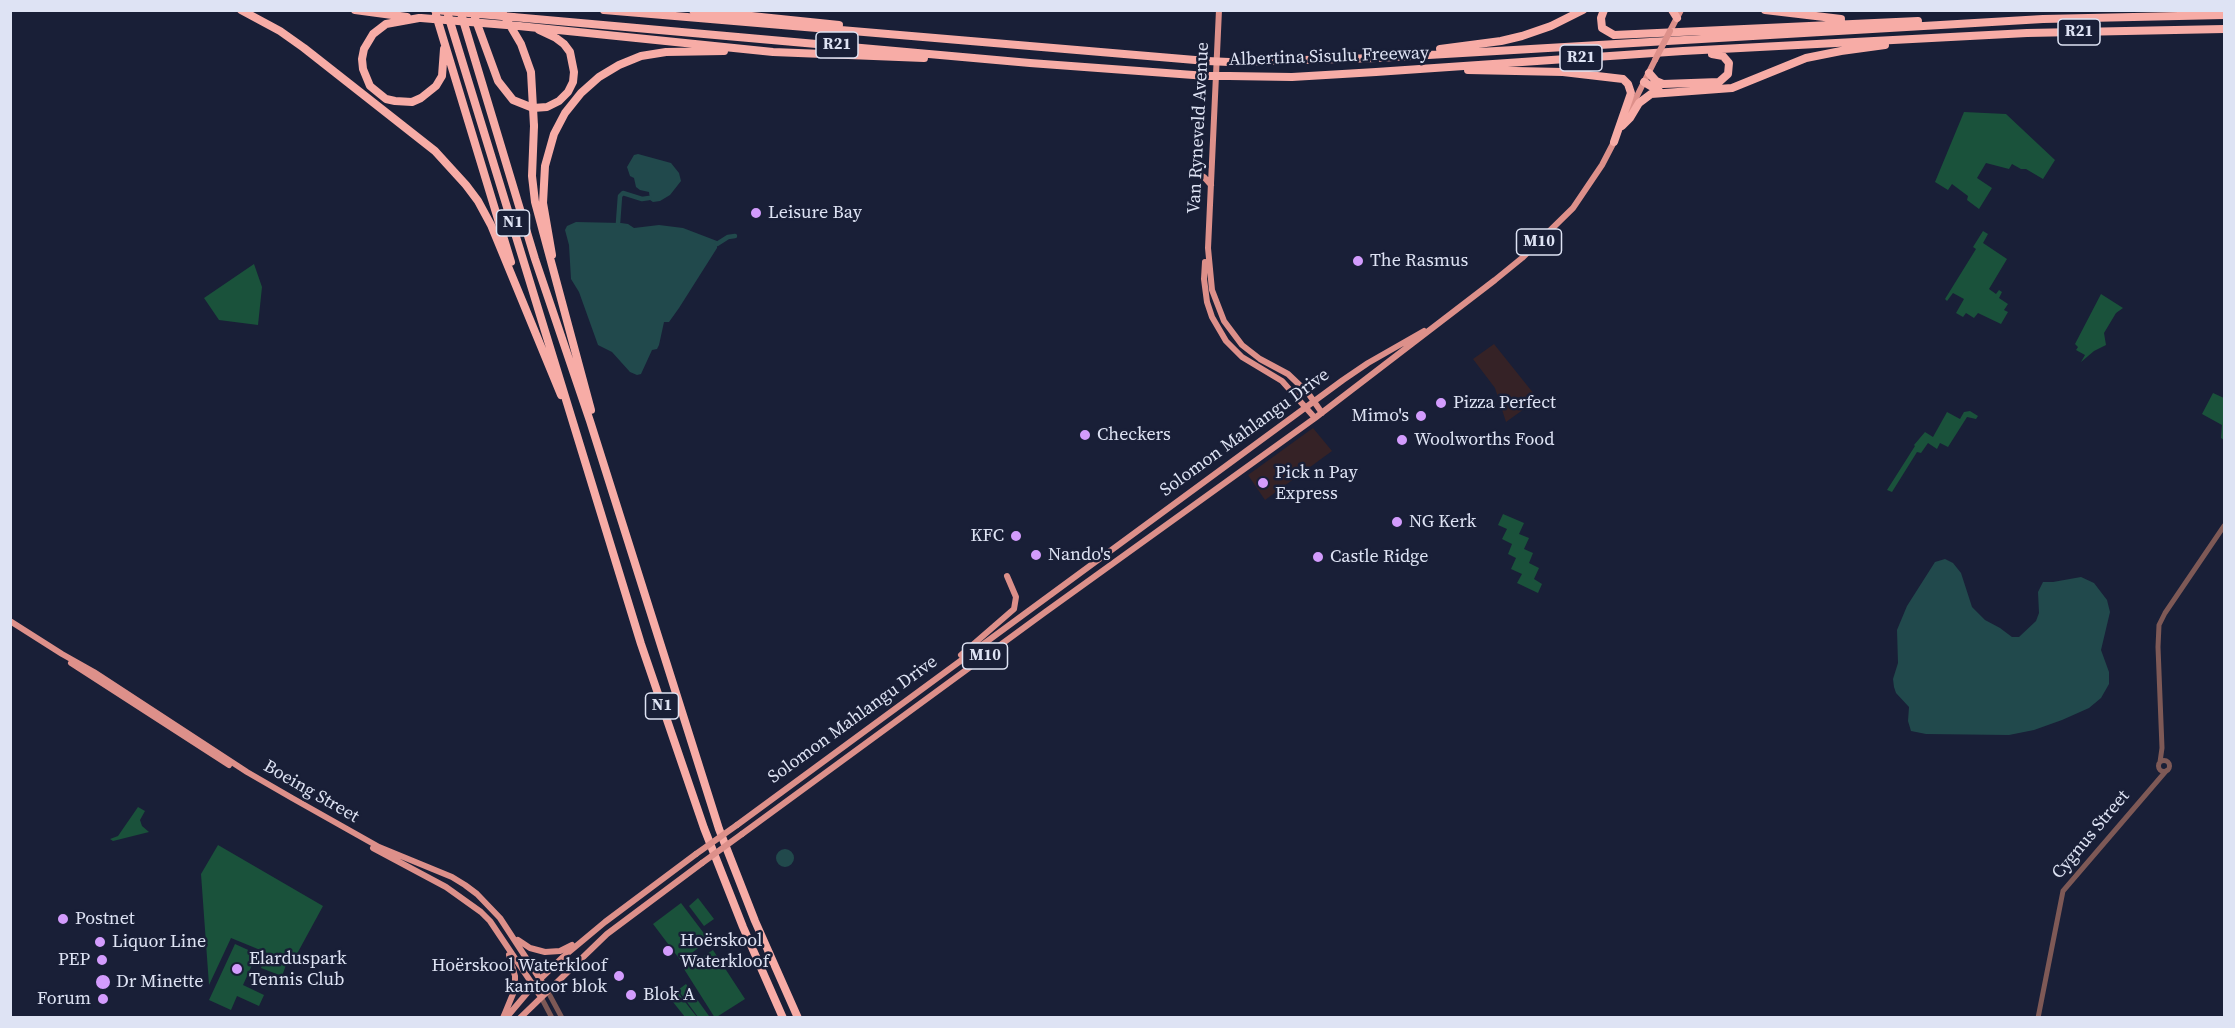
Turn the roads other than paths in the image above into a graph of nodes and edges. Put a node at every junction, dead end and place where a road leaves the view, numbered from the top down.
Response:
1 (241, 10) edge
2 (355, 10) edge
3 (435, 10) edge
4 (446, 10) edge
5 (460, 10) edge
6 (473, 10) edge
7 (501, 10) edge
8 (604, 10) edge
9 (693, 10) edge
10 (732, 10) edge
11 (1219, 10) edge
12 (1583, 10) edge
13 (1604, 10) edge
14 (1765, 10) edge
15 (1677, 13) edge
16 (2224, 15) edge
17 (774, 17) junction
18 (420, 18) junction
19 (2043, 19) junction
20 (1928, 21) junction
21 (438, 22) junction
22 (522, 26) junction
23 (2224, 29) edge
24 (1934, 38) junction
25 (1035, 47) junction
26 (774, 52) junction
27 (1377, 58) junction
28 (1530, 61) junction
29 (1030, 63) junction
30 (1649, 71) junction
31 (1376, 72) junction
32 (1644, 82) junction
33 (1660, 92) junction
34 (1622, 126) junction
35 (1614, 141) junction
36 (1197, 173) dead end
37 (1211, 186) junction
38 (1208, 248) junction
39 (558, 286) junction
40 (527, 309) junction
41 (1440, 321) junction
42 (1315, 401) junction
43 (1306, 408) junction
44 (1322, 413) junction
45 (1315, 418) junction
46 (579, 436) junction
47 (621, 523) junction
48 (2224, 526) edge
49 (1007, 576) dead end
50 (10, 622) edge
51 (914, 694) junction
52 (2163, 761) junction
53 (2163, 771) junction
54 (605, 922) junction
55 (511, 933) junction
56 (509, 951) junction
57 (540, 979) junction
58 (533, 986) junction
59 (547, 990) junction
60 (541, 997) junction
61 (504, 1017) edge
62 (520, 1017) edge
63 (552, 1017) edge
64 (562, 1017) edge
65 (783, 1017) edge
66 (798, 1017) edge
67 (2038, 1017) edge

1 - 40 highway
2 - 18 highway
3 - 21 highway
3 - 29 highway, Albertina Sisulu Freeway / R21, bridge
4 - 46 highway, N1
5 - 47 highway, N1
6 - 22 highway
7 - 39 highway, bridge
8 - 25 highway, Albertina Sisulu Freeway / R21
9 - 17 highway
10 - 17 highway
11 - 37 main road, Van Ryneveld Avenue
12 - 27 highway
13 - 20 highway
14 - 20 highway
15 - 30 main road, Solomon Mahlangu Drive / M10, bridge
16 - 19 highway, Albertina Sisulu Freeway / R21
17 - 25 highway
18 - 21 highway
18 - 22 highway, bridge
19 - 20 highway
19 - 27 highway, Albertina Sisulu Freeway / R21
21 - 40 highway
22 - 26 highway
23 - 24 highway, Albertina Sisulu Freeway / R21
24 - 28 highway, Albertina Sisulu Freeway / R21
24 - 33 highway
25 - 27 highway, Albertina Sisulu Freeway / R21, bridge
26 - 29 highway
26 - 39 highway
28 - 30 highway
28 - 31 highway, Albertina Sisulu Freeway / R21
29 - 31 highway, Albertina Sisulu Freeway / R21, bridge
30 - 32 main road, Solomon Mahlangu Drive / M10
31 - 35 highway
32 - 33 highway
32 - 34 main road, Solomon Mahlangu Drive / M10
33 - 34 highway
34 - 35 main road, Solomon Mahlangu Drive / M10
35 - 41 main road, Solomon Mahlangu Drive / M10
36 - 37 main road
37 - 38 main road, Van Ryneveld Avenue
38 - 42 main road, Van Ryneveld Avenue
38 - 43 main road, Van Ryneveld Avenue
39 - 47 highway
40 - 46 highway
41 - 42 main road, Solomon Mahlangu Drive / M10
41 - 44 main road, Solomon Mahlangu Drive / M10
42 - 43 main road, Solomon Mahlangu Drive / M10
42 - 44 main road, Van Ryneveld Avenue
43 - 45 main road, Van Ryneveld Avenue
43 - 51 main road, Solomon Mahlangu Drive / M10
44 - 45 main road, Solomon Mahlangu Drive / M10
45 - 59 main road, Solomon Mahlangu Drive / M10, bridge
46 - 65 highway, N1
47 - 66 highway, N1
48 - 52 street
49 - 51 main road
50 - 55 main road, Boeing Street
50 - 56 main road, Boeing Street
51 - 54 main road, Solomon Mahlangu Drive / M10, bridge
52 - 53 street
52 - 53 street
53 - 67 street, Cygnus Street
54 - 55 main road
54 - 57 main road, Solomon Mahlangu Drive
55 - 57 main road, Boeing Street
56 - 58 main road, Boeing Street
56 - 61 main road
57 - 58 main road, Solomon Mahlangu Drive
57 - 59 main road, Boeing Street
58 - 60 main road, Boeing Street
58 - 61 main road, Solomon Mahlangu Drive
59 - 60 main road, Solomon Mahlangu Drive
59 - 64 street, Boeing Street
60 - 62 main road, Solomon Mahlangu Drive
60 - 63 street, Boeing Street

